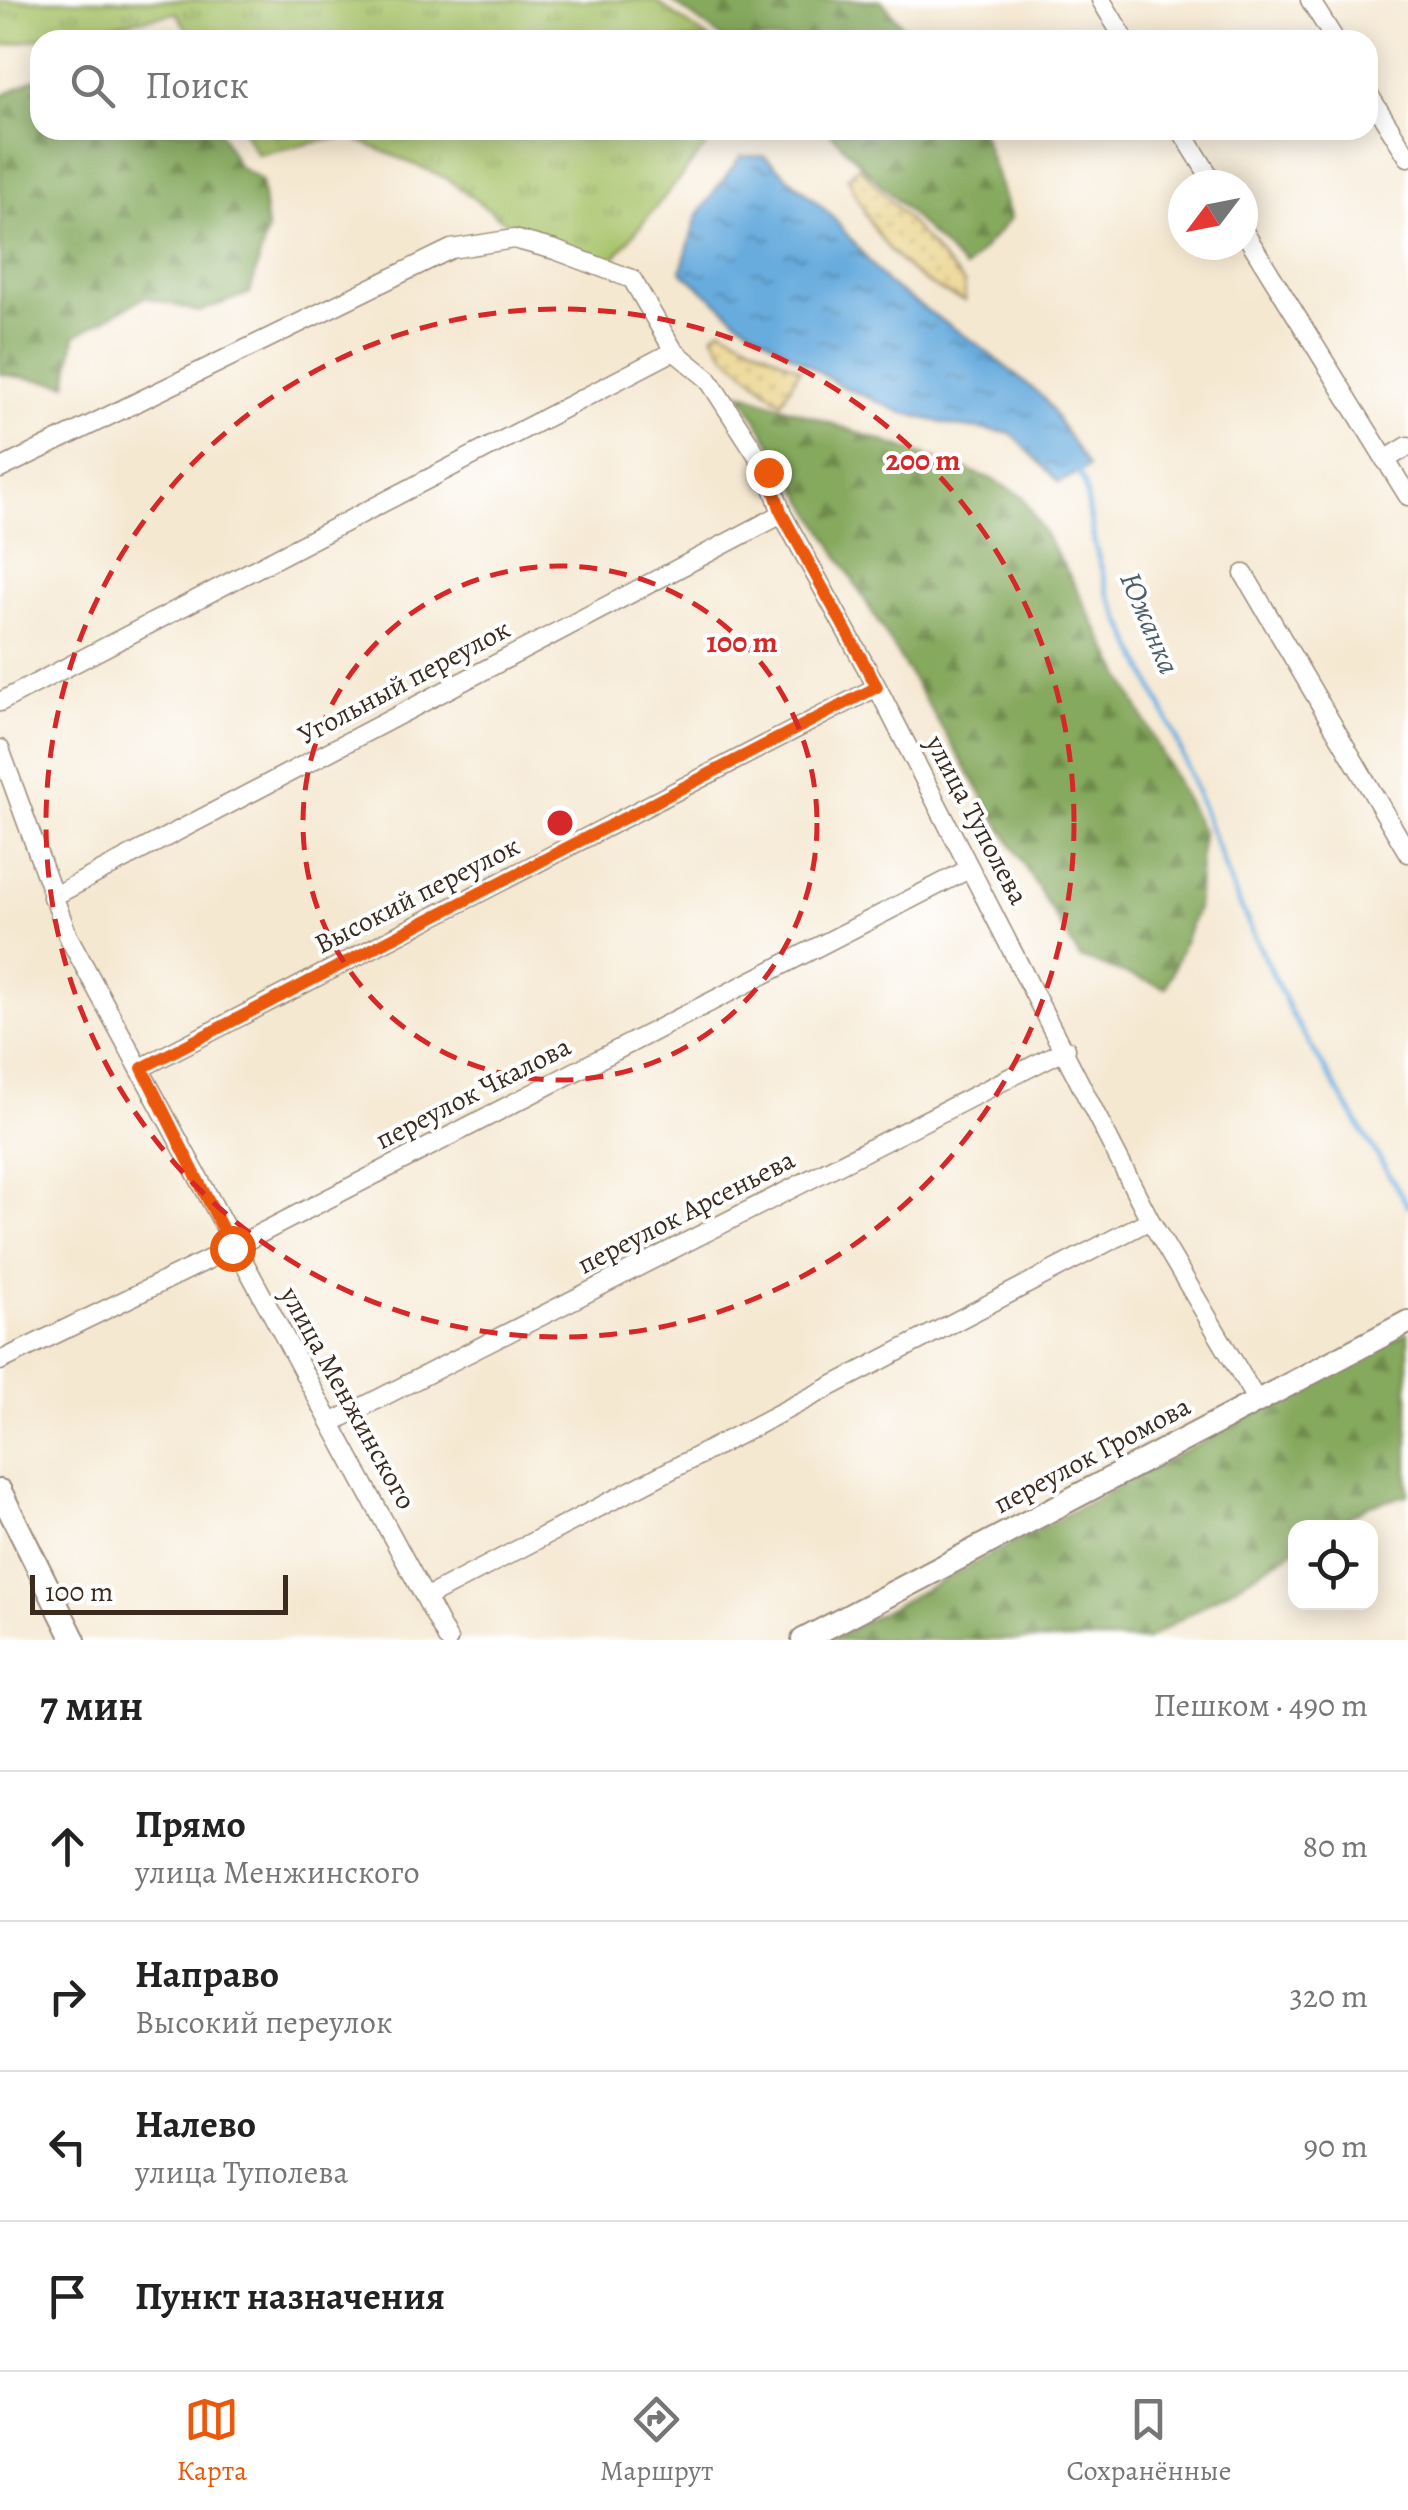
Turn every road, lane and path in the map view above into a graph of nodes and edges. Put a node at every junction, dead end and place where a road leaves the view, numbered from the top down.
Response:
1 (1100, 0) edge
2 (1310, 0) edge
3 (1119, 30) edge
4 (1329, 30) edge
5 (1378, 109) edge
6 (1187, 140) edge
7 (1408, 158) edge
8 (1206, 170) edge
9 (1258, 254) edge
10 (674, 352) junction
11 (1408, 446) edge
12 (1386, 460) junction
13 (0, 469) edge
14 (1408, 496) edge
15 (782, 514) junction
16 (1244, 574) dead end
17 (877, 687) junction
18 (0, 702) edge
19 (0, 748) edge
20 (1408, 853) edge
21 (970, 870) junction
22 (52, 898) junction
23 (1066, 1049) junction
24 (142, 1068) junction
25 (1150, 1220) junction
26 (232, 1248) junction
27 (1408, 1322) edge
28 (0, 1361) edge
29 (1257, 1401) junction
30 (331, 1423) junction
31 (0, 1491) edge
32 (427, 1598) junction
33 (74, 1640) edge
34 (448, 1640) edge
35 (803, 1640) edge

1 - 3 street
2 - 4 street
5 - 7 street
6 - 8 street
9 - 12 street
10 - 13 street, улица Туполева
10 - 15 street, улица Туполева
10 - 18 street
11 - 12 street
12 - 14 street
15 - 17 street, улица Туполева
15 - 22 street, Угольный переулок
16 - 20 street
17 - 21 street, улица Туполева
17 - 24 street, Высокий переулок
19 - 22 street, улица Менжинского
21 - 23 street, улица Туполева
21 - 26 street, переулок Чкалова
22 - 24 street, улица Менжинского
23 - 25 street, улица Туполева
23 - 30 street, переулок Арсеньева
24 - 26 street, улица Менжинского
25 - 29 street, улица Туполева
25 - 32 street
26 - 28 street, переулок Чкалова
26 - 30 street, улица Менжинского
27 - 29 street, переулок Громова
29 - 35 street, переулок Громова
30 - 32 street, улица Менжинского
31 - 33 street
32 - 34 street, улица Менжинского

